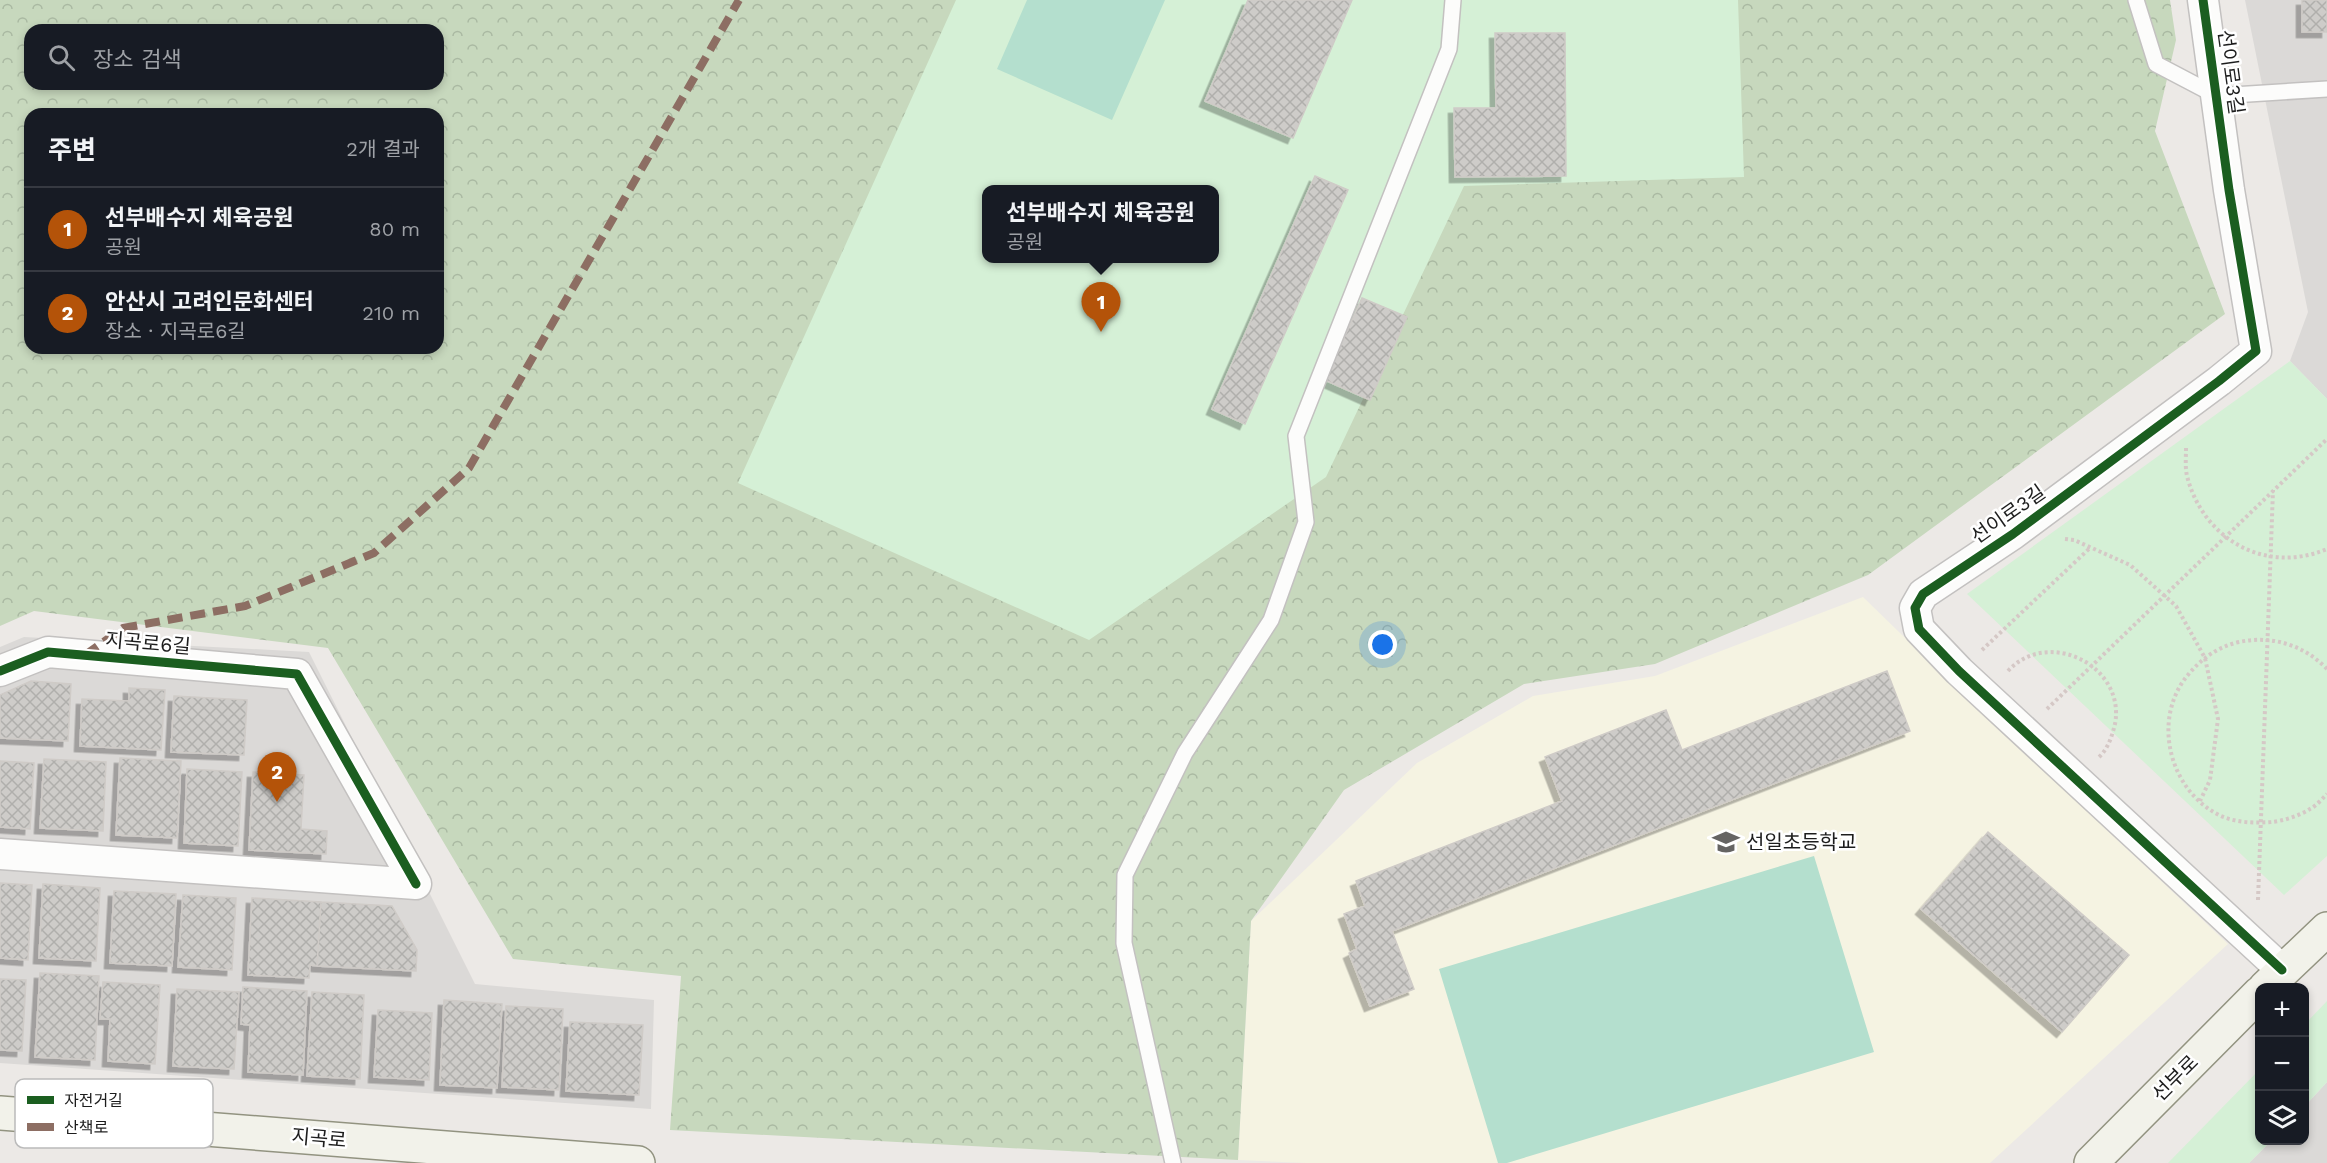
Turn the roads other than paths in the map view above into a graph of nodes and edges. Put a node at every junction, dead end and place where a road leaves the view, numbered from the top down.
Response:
1 (1453, 0) edge
2 (2136, 0) edge
3 (2203, 0) edge
4 (2327, 89) edge
5 (2217, 96) junction
6 (0, 671) edge
7 (0, 854) edge
8 (2327, 929) edge
9 (2274, 979) edge
10 (2255, 997) edge
11 (0, 1113) edge
12 (15, 1114) edge
13 (213, 1130) edge
14 (588, 1161) edge
15 (638, 1163) edge
16 (1173, 1163) edge
17 (2091, 1163) edge

1 - 16 lane
2 - 5 lane
3 - 5 street, 선이로3길
4 - 5 lane
5 - 9 street, 선이로3길
6 - 7 street, 지곡로6길
8 - 9 main road
10 - 17 main road, 선부로
11 - 12 main road, 지곡로
13 - 14 main road, 지곡로
14 - 15 main road, 지곡로

